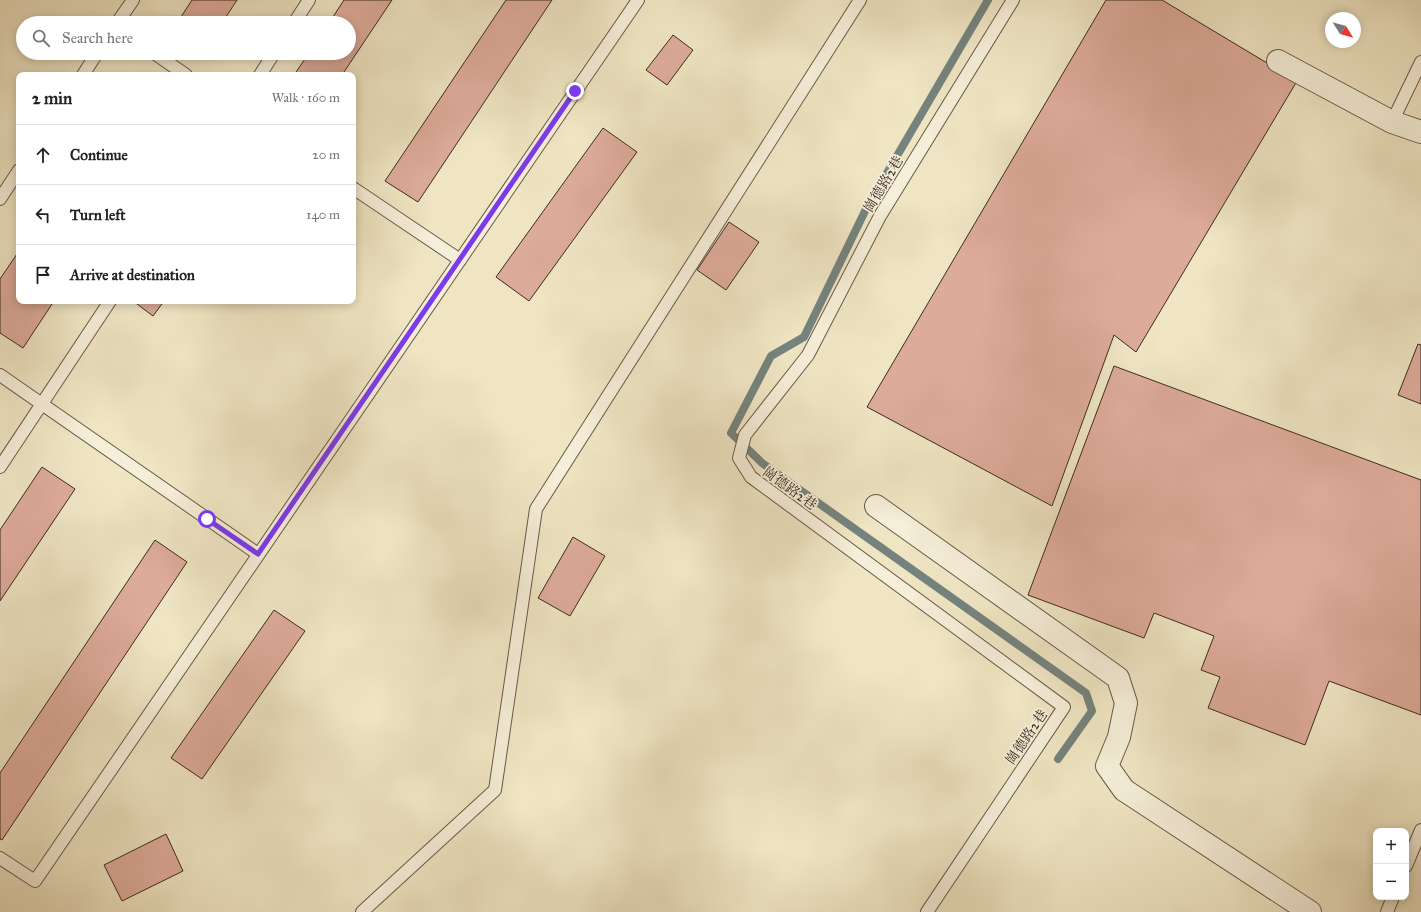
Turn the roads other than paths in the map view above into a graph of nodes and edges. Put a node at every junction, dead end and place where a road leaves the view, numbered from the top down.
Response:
1 (133, 0) edge
2 (310, 0) edge
3 (638, 0) edge
4 (860, 0) edge
5 (1013, 0) edge
6 (122, 16) edge
7 (299, 16) edge
8 (93, 60) edge
9 (164, 60) edge
10 (270, 60) edge
11 (1278, 61) dead end
12 (1421, 62) edge
13 (85, 72) edge
14 (182, 72) edge
15 (262, 72) edge
16 (1392, 122) junction
17 (1421, 132) edge
18 (16, 175) edge
19 (356, 190) edge
20 (0, 199) edge
21 (460, 260) junction
22 (108, 304) edge
23 (0, 375) edge
24 (42, 404) junction
25 (0, 466) edge
26 (876, 506) dead end
27 (258, 554) junction
28 (1421, 830) edge
29 (0, 858) edge
30 (1407, 864) edge
31 (1392, 900) edge
32 (362, 912) edge
33 (927, 912) edge
34 (1310, 912) edge
35 (1387, 912) edge

1 - 6 lane
2 - 7 lane
3 - 21 lane
4 - 32 lane
5 - 33 lane, 崗德路2巷
8 - 13 lane
9 - 14 lane
10 - 15 lane
11 - 16 street
12 - 16 lane
16 - 17 street
18 - 20 lane
19 - 21 lane
21 - 27 lane
22 - 24 lane
23 - 24 lane
24 - 25 lane
24 - 27 lane
26 - 34 street
27 - 29 lane
28 - 30 lane
31 - 35 lane

